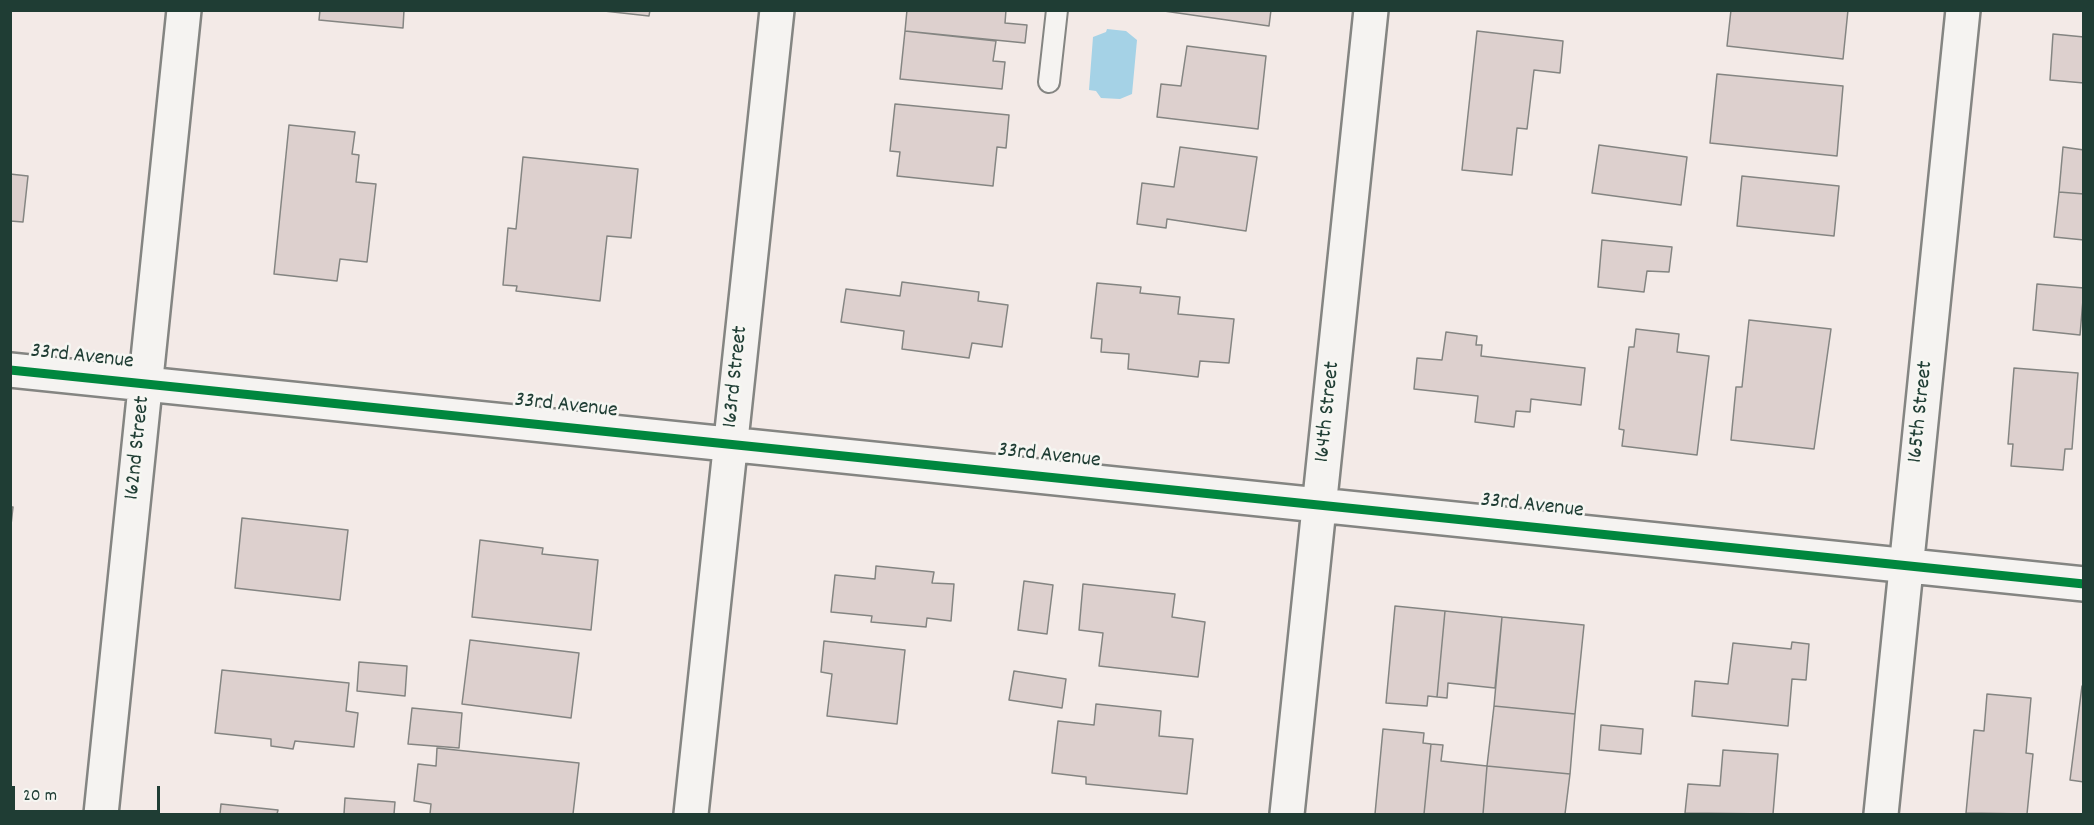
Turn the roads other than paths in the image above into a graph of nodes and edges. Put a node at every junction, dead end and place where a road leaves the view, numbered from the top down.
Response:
1 (184, 10) edge
2 (777, 10) edge
3 (1057, 10) edge
4 (1371, 10) edge
5 (1963, 10) edge
6 (1049, 82) dead end
7 (10, 370) edge
8 (145, 384) junction
9 (730, 444) junction
10 (1319, 505) junction
11 (1906, 565) junction
12 (2084, 584) edge
13 (101, 814) edge
14 (692, 814) edge
15 (1287, 814) edge
16 (1881, 814) edge

1 - 8 street, 162nd Street
2 - 9 street, 163rd Street
3 - 6 lane
4 - 10 street, 164th Street
5 - 11 street, 165th Street
7 - 8 street, 33rd Avenue
8 - 9 street, 33rd Avenue
8 - 13 street, 162nd Street
9 - 10 street, 33rd Avenue
9 - 14 street, 163rd Street
10 - 11 street, 33rd Avenue
10 - 15 street, 164th Street
11 - 12 street, 33rd Avenue
11 - 16 street, 165th Street

